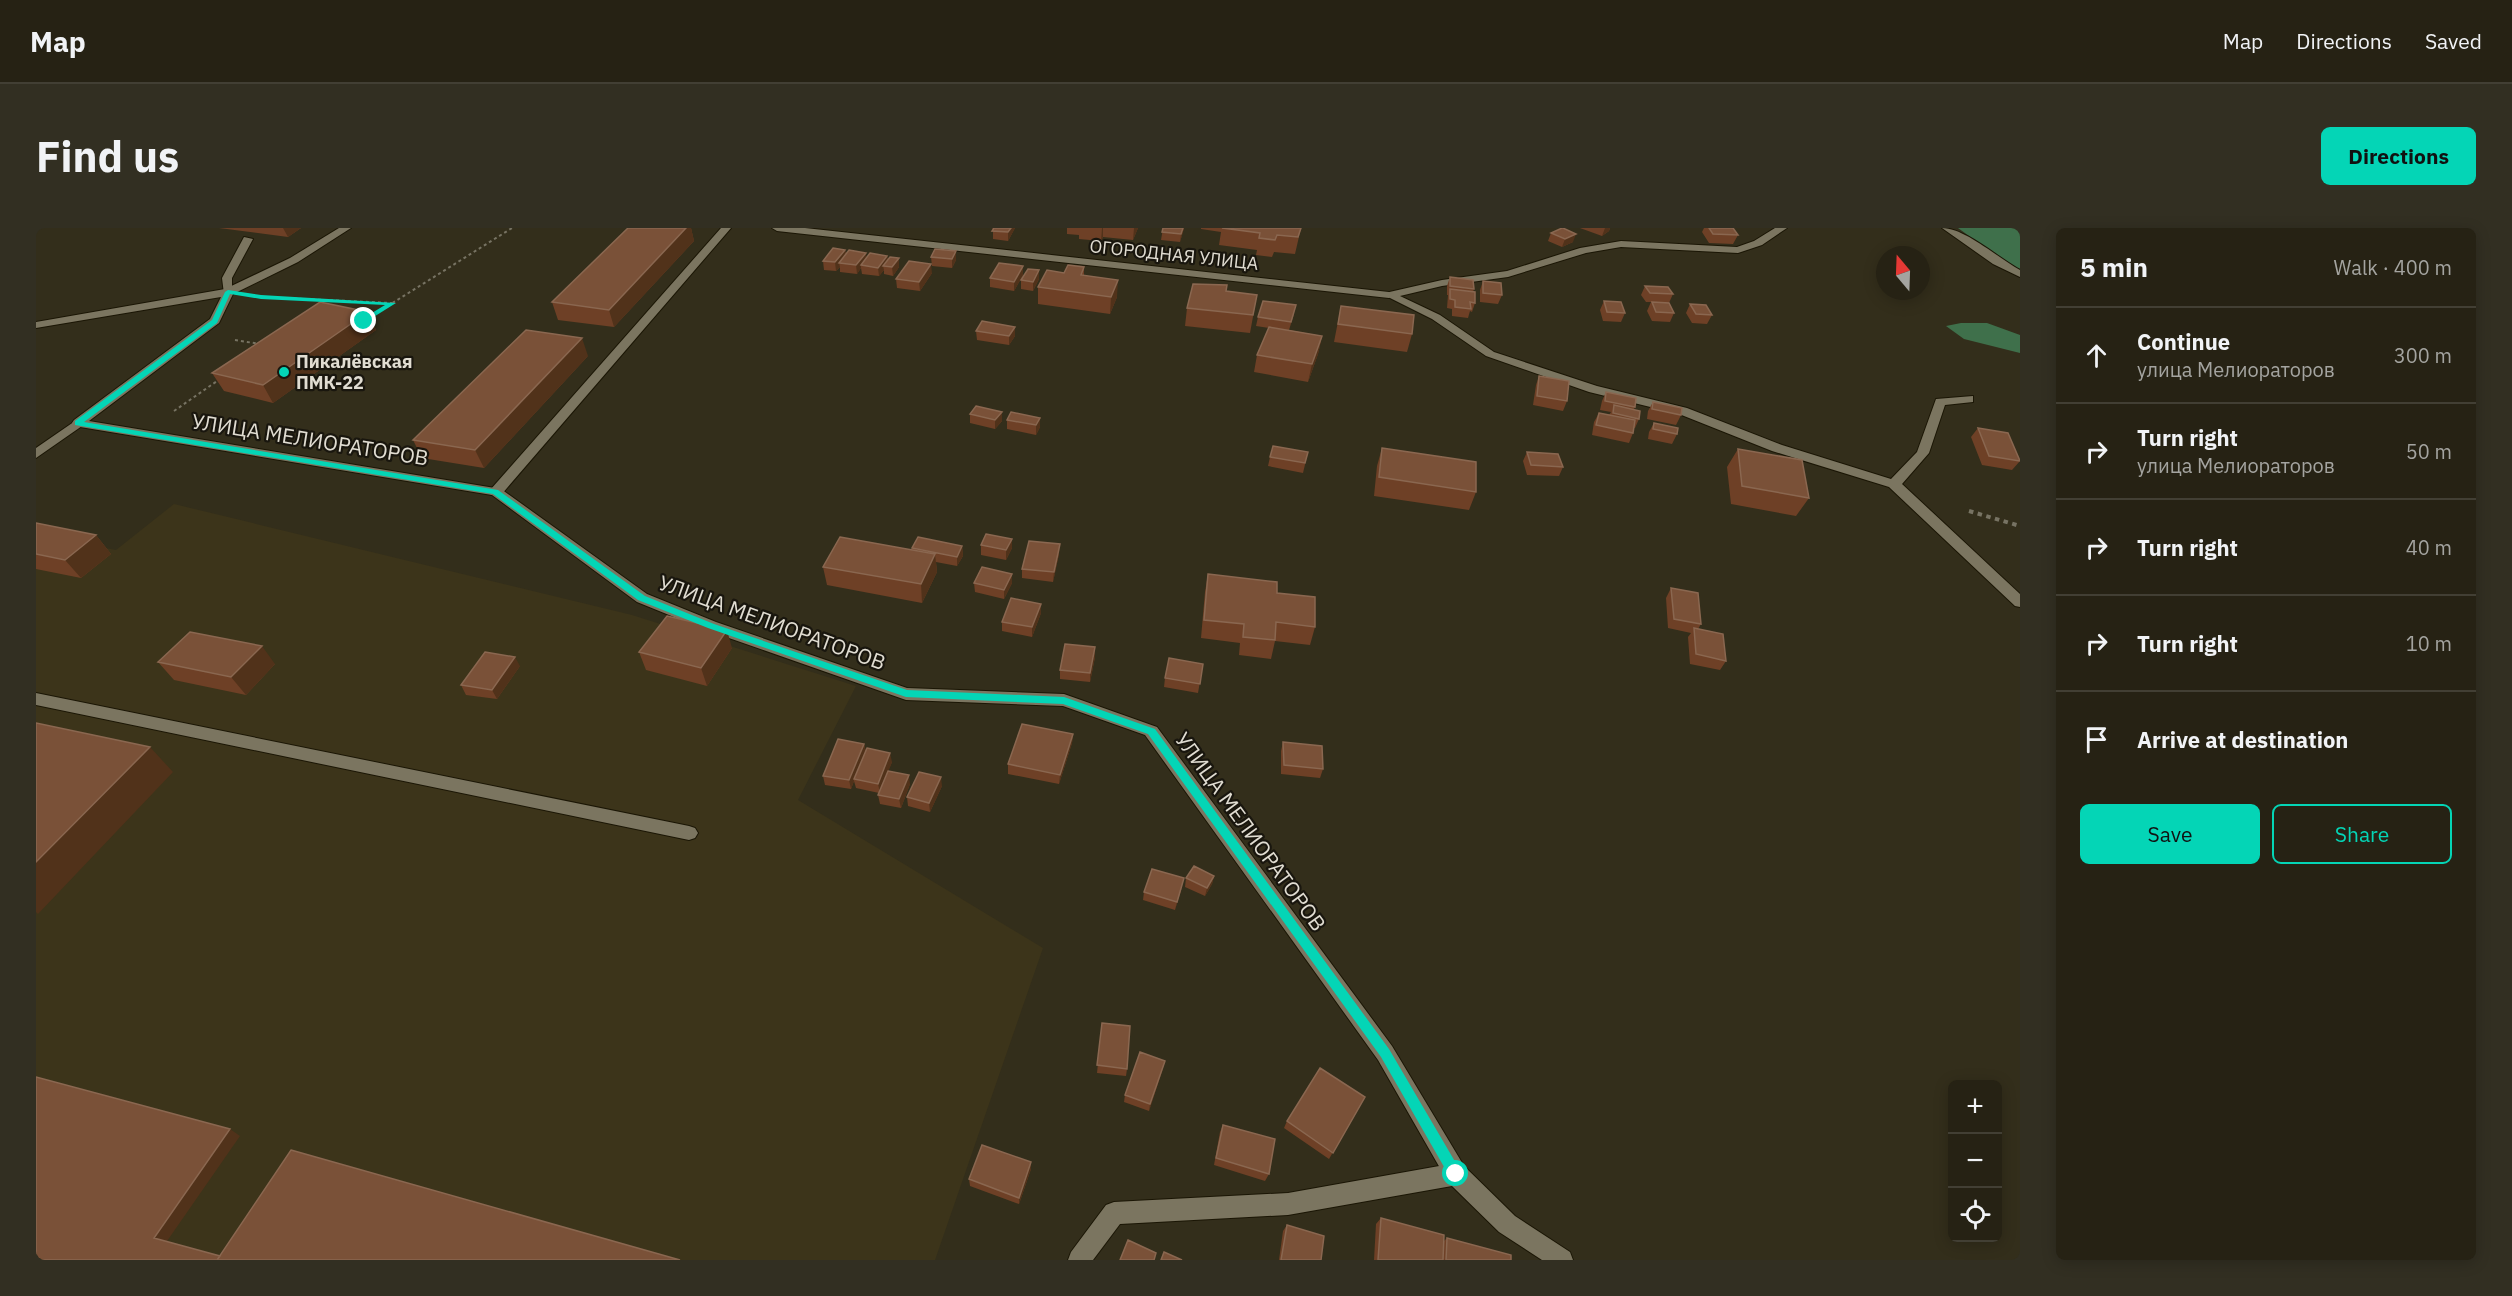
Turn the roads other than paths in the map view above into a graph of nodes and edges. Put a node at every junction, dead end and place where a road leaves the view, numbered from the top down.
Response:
1 (346, 228) edge
2 (726, 228) edge
3 (777, 228) edge
4 (1782, 228) edge
5 (1947, 228) edge
6 (248, 239) dead end
7 (2020, 274) edge
8 (228, 292) junction
9 (1389, 295) junction
10 (36, 325) edge
11 (1969, 399) dead end
12 (78, 423) junction
13 (36, 454) edge
14 (1894, 484) junction
15 (496, 492) junction
16 (2020, 602) edge
17 (36, 699) edge
18 (689, 833) dead end
19 (1456, 1174) junction
20 (1080, 1260) edge
21 (1562, 1260) edge

1 - 8 street
2 - 15 street
3 - 9 street, ОГОРОДНАЯ УЛИЦА
4 - 9 street
5 - 7 street
6 - 8 street
8 - 10 street
8 - 12 street
9 - 14 street
11 - 14 street
12 - 13 street
12 - 15 street, УЛИЦА МЕЛИОРАТОРОВ
14 - 16 street
15 - 19 street, УЛИЦА МЕЛИОРАТОРОВ
17 - 18 street
19 - 20 street
19 - 21 street, УЛИЦА МЕЛИОРАТОРОВ

